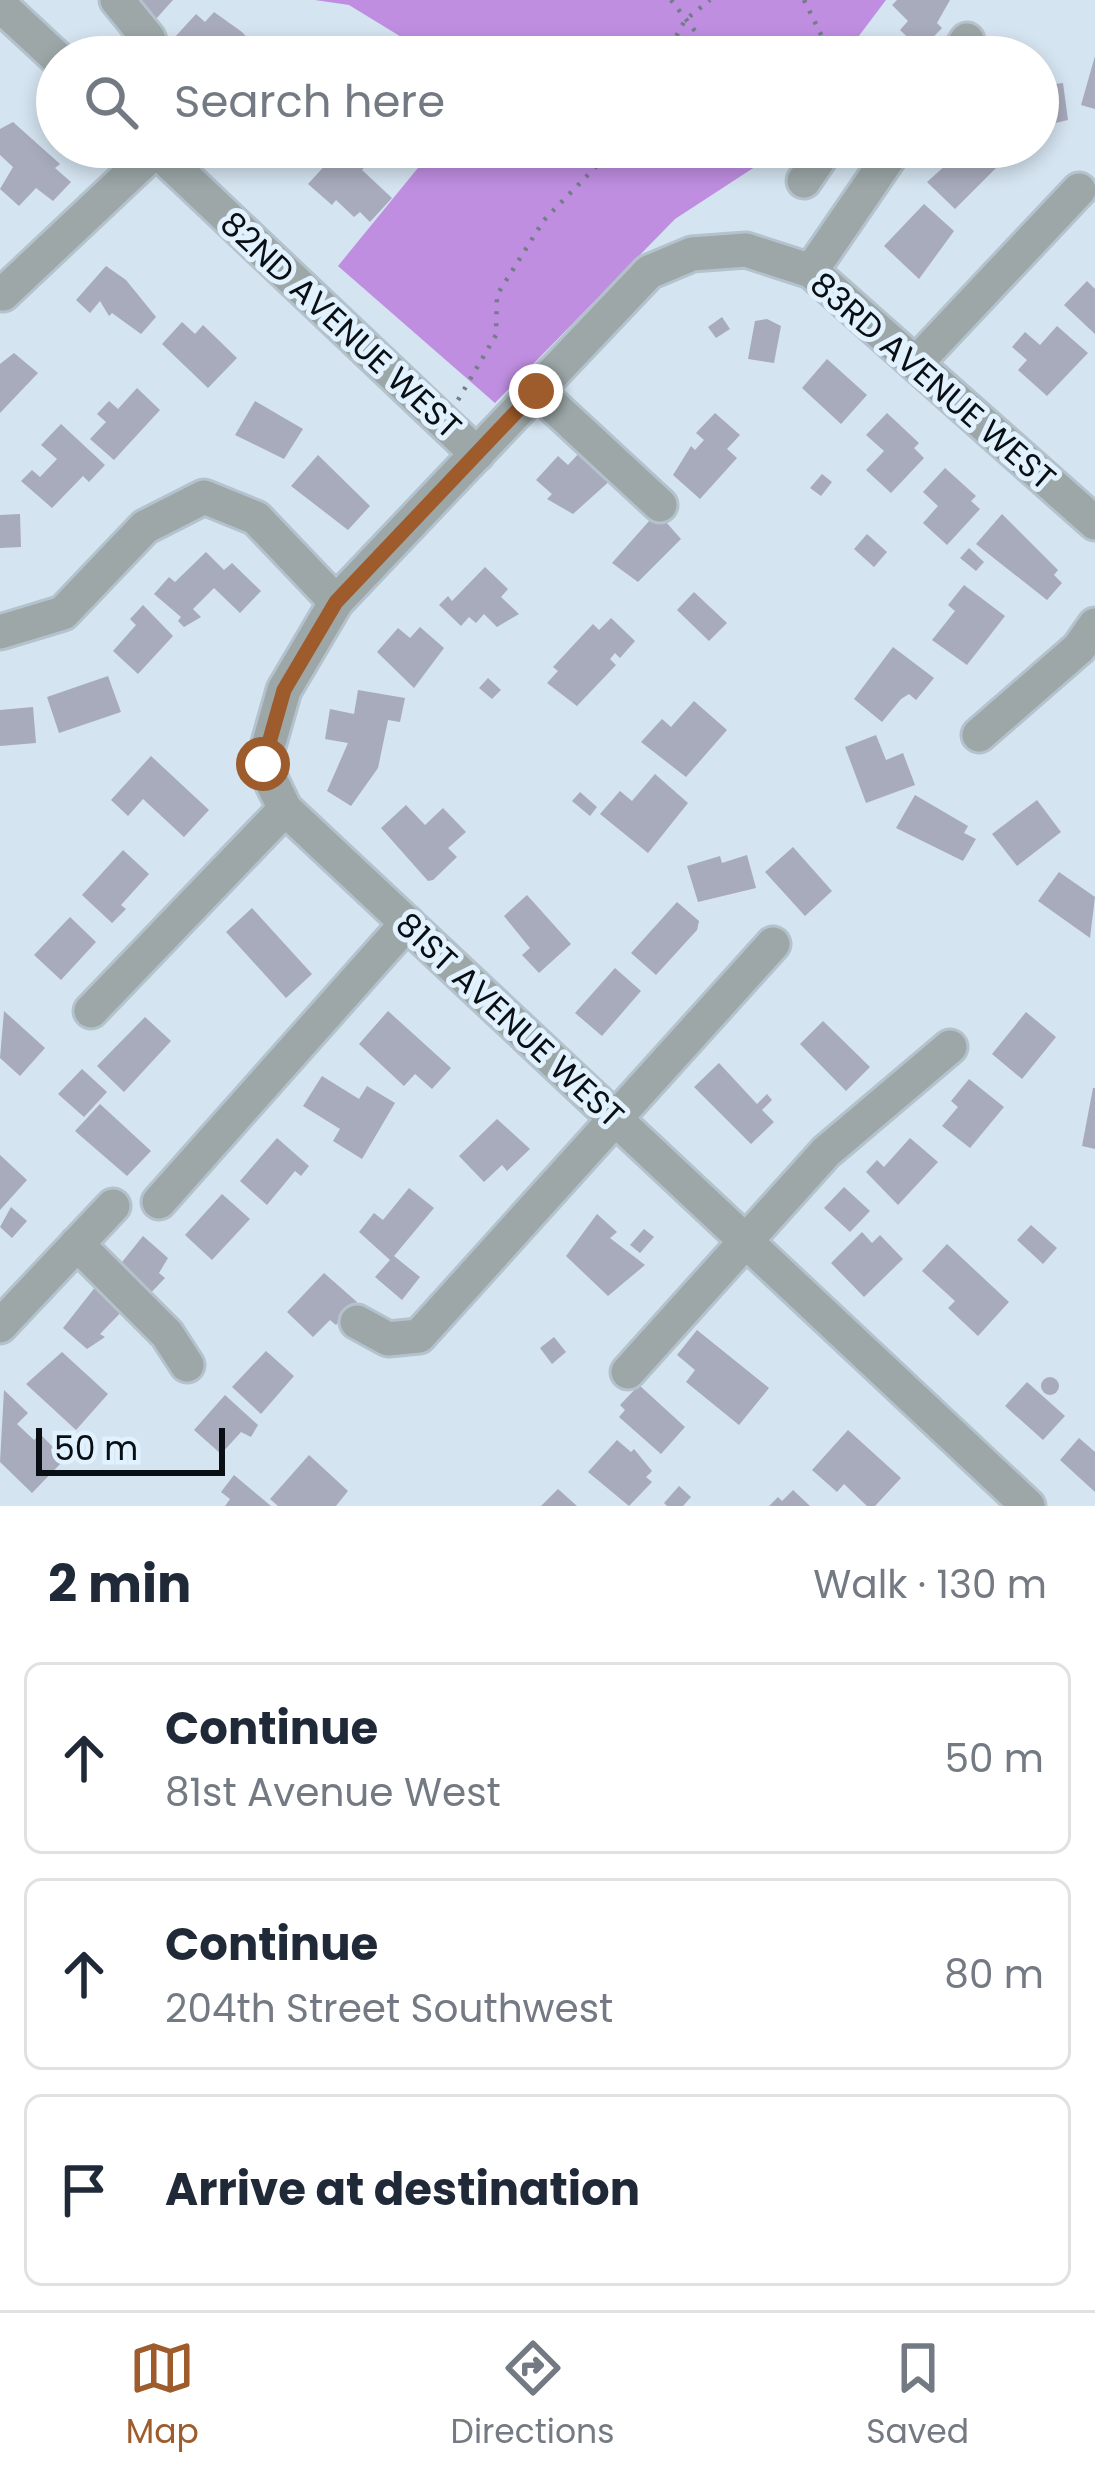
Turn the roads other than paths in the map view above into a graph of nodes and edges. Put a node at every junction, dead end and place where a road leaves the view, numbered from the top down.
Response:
1 (117, 0) edge
2 (0, 5) edge
3 (146, 36) edge
4 (36, 38) edge
5 (135, 168) edge
6 (177, 168) edge
7 (813, 168) edge
8 (882, 168) edge
9 (804, 181) dead end
10 (1079, 190) dead end
11 (692, 254) joint
12 (811, 271) junction
13 (3, 294) dead end
14 (919, 361) junction
15 (536, 391) junction
16 (477, 454) junction
17 (660, 505) dead end
18 (1095, 524) edge
19 (336, 602) junction
20 (1095, 625) edge
21 (0, 632) edge
22 (979, 735) dead end
23 (285, 809) junction
24 (406, 923) junction
25 (773, 944) dead end
26 (91, 1011) dead end
27 (950, 1047) dead end
28 (618, 1122) junction
29 (159, 1202) dead end
30 (113, 1206) dead end
31 (744, 1241) junction
32 (77, 1244) junction
33 (357, 1322) dead end
34 (0, 1325) edge
35 (187, 1366) dead end
36 (628, 1372) dead end
37 (1028, 1506) edge

1 - 3 street
2 - 4 street
5 - 13 street
6 - 16 street, 82ND AVENUE WEST
7 - 9 street
8 - 12 street
10 - 14 street
11 - 12 street, 83RD AVENUE WEST
11 - 15 street, 81ST AVENUE WEST
12 - 14 street, 83RD AVENUE WEST
14 - 18 street, 83RD AVENUE WEST
15 - 16 street, 81ST AVENUE WEST
15 - 17 street
16 - 19 street, 81ST AVENUE WEST
19 - 21 street
19 - 23 street, 81ST AVENUE WEST
20 - 22 street
23 - 24 street, 81ST AVENUE WEST
23 - 26 street
24 - 28 street, 81ST AVENUE WEST
24 - 29 street
25 - 28 street
27 - 31 street
28 - 31 street, 81ST AVENUE WEST
28 - 33 street
30 - 32 street
31 - 36 street
31 - 37 street, 81ST AVENUE WEST
32 - 34 street
32 - 35 street

